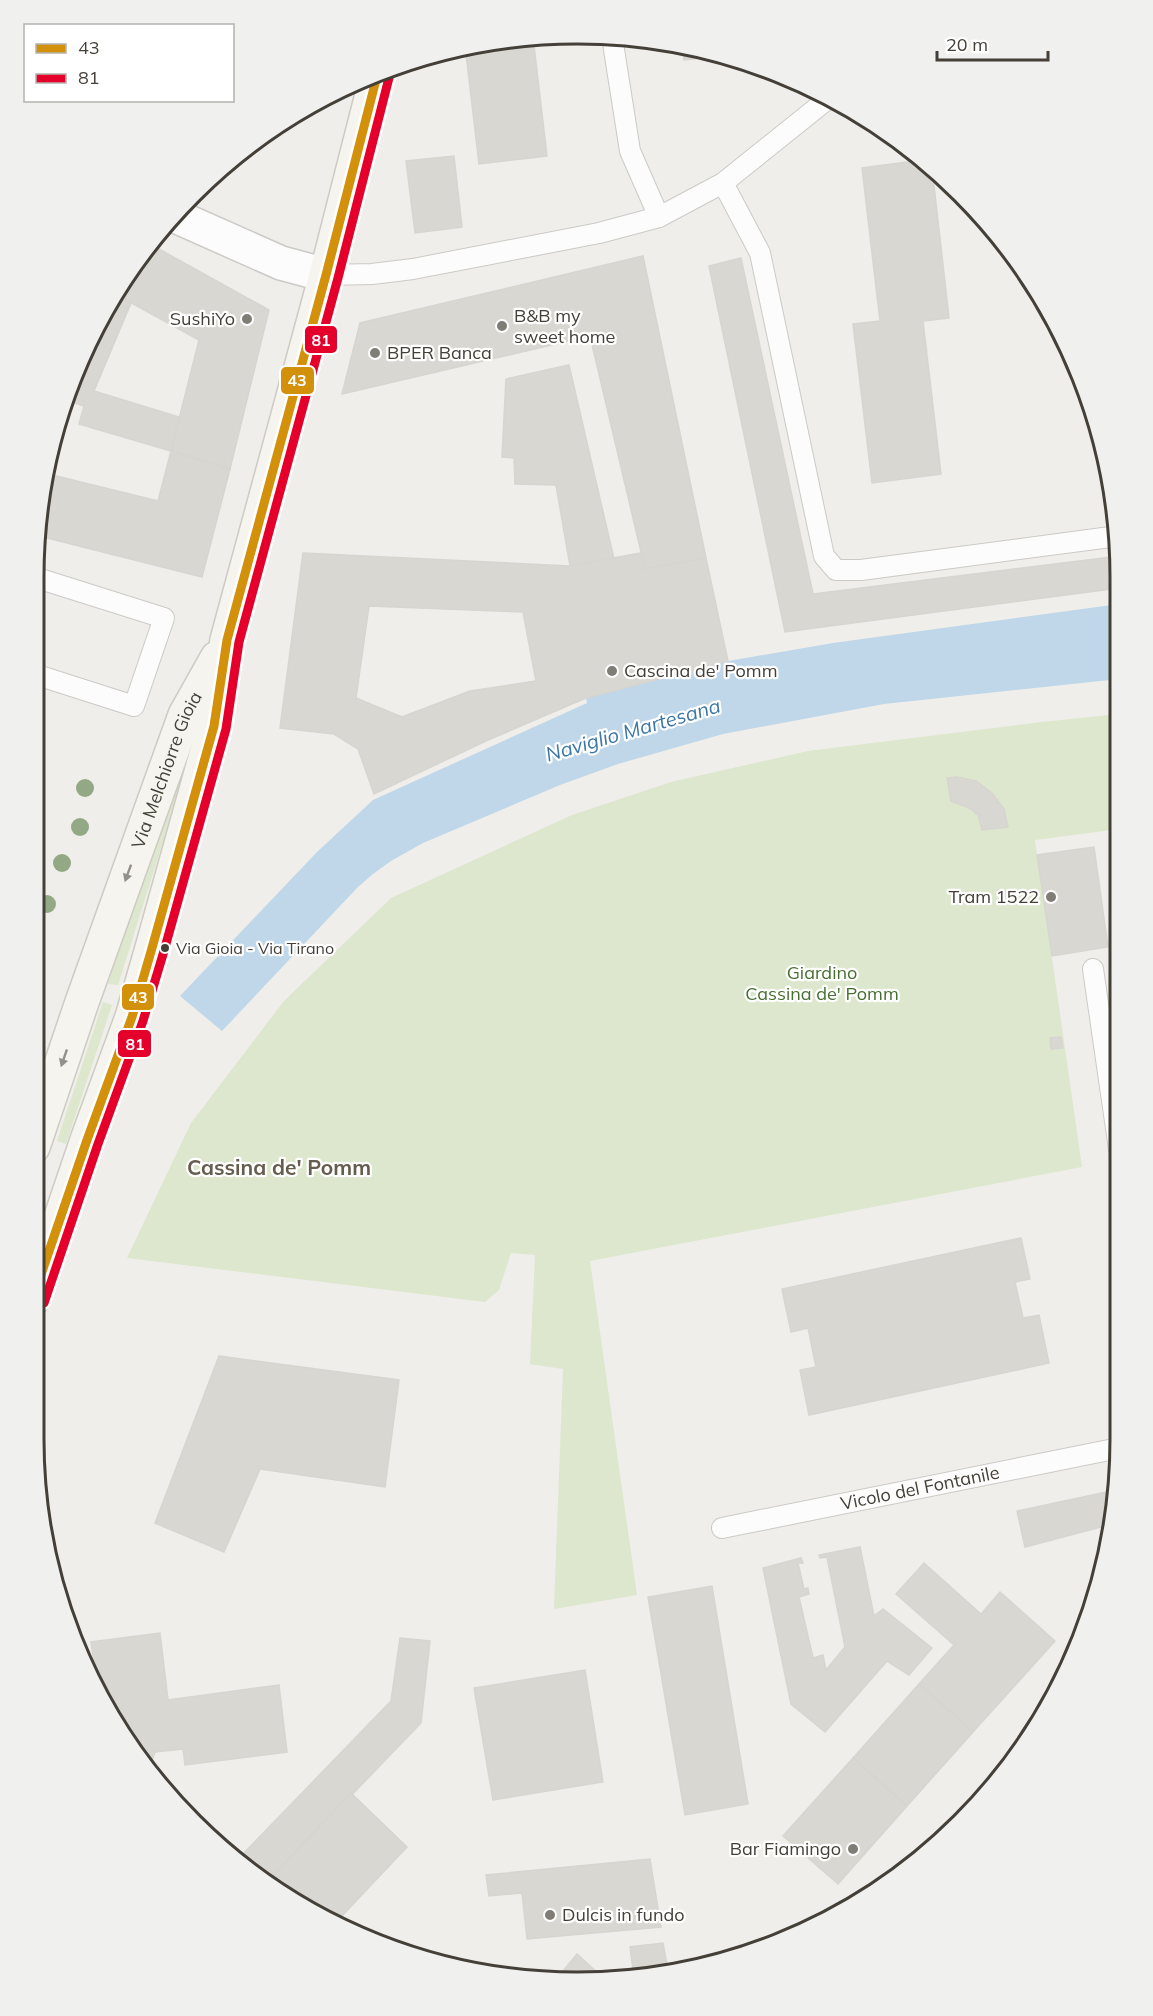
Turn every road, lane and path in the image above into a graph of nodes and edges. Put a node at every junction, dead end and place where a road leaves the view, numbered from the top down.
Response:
1 (613, 45) edge
2 (375, 83) edge
3 (822, 104) edge
4 (723, 183) junction
5 (659, 217) junction
6 (182, 219) edge
7 (326, 275) junction
8 (1108, 537) edge
9 (44, 580) edge
10 (227, 640) junction
11 (44, 677) edge
12 (1093, 969) dead end
13 (1110, 1087) edge
14 (44, 1114) edge
15 (44, 1267) edge
16 (1109, 1450) edge
17 (722, 1528) dead end

1 - 5 lane
2 - 7 street
3 - 4 lane
4 - 5 lane
4 - 8 lane
5 - 7 lane
6 - 7 street
7 - 10 street
9 - 11 lane
10 -> 14 street, Via Melchiorre Gioia
10 - 15 street, Via Melchiorre Gioia
12 - 13 lane
16 - 17 lane, Vicolo del Fontanile

